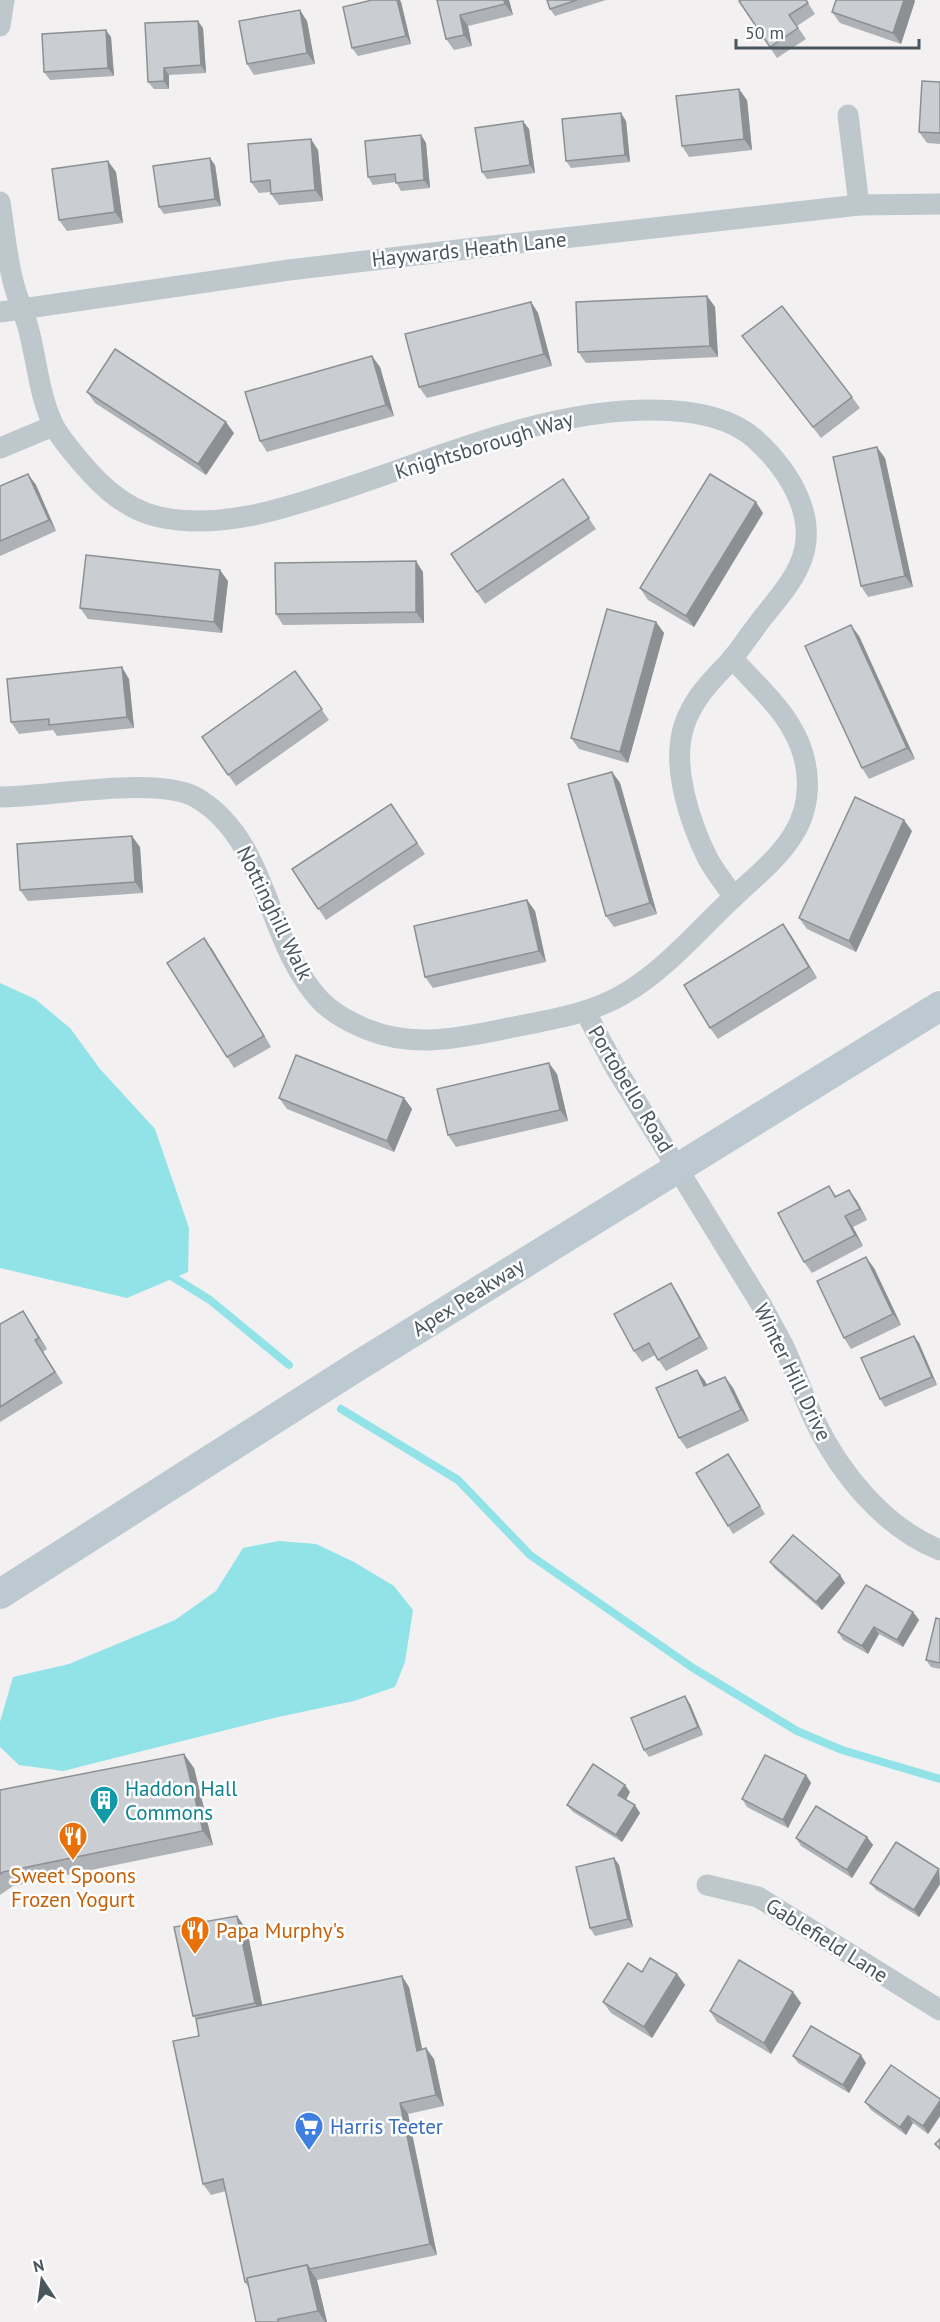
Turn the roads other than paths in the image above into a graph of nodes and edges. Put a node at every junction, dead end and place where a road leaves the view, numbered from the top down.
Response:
1 (4, 0) edge
2 (0, 26) edge
3 (848, 115) dead end
4 (0, 202) edge
5 (940, 204) edge
6 (859, 205) junction
7 (22, 308) junction
8 (0, 312) edge
9 (53, 426) junction
10 (0, 448) edge
11 (732, 658) junction
12 (0, 797) edge
13 (734, 897) junction
14 (940, 1006) edge
15 (585, 1011) junction
16 (677, 1167) junction
17 (940, 1550) edge
18 (0, 1594) edge
19 (707, 1885) dead end
20 (940, 2010) edge

1 - 2 street
3 - 6 street
4 - 7 street, Knightsborough Way
5 - 6 street, Haywards Heath Lane
6 - 7 street, Haywards Heath Lane
7 - 8 street, Haywards Heath Lane
7 - 9 street, Knightsborough Way
9 - 10 street
9 - 11 street, Knightsborough Way
11 - 13 street, Knightsborough Way
11 - 13 street
12 - 15 street, Nottinghill Walk
13 - 15 street
14 - 16 main road, Apex Peakway
15 - 16 street, Portobello Road
16 - 17 street, Winter Hill Drive
16 - 18 main road, Apex Peakway
19 - 20 street, Gablefield Lane

